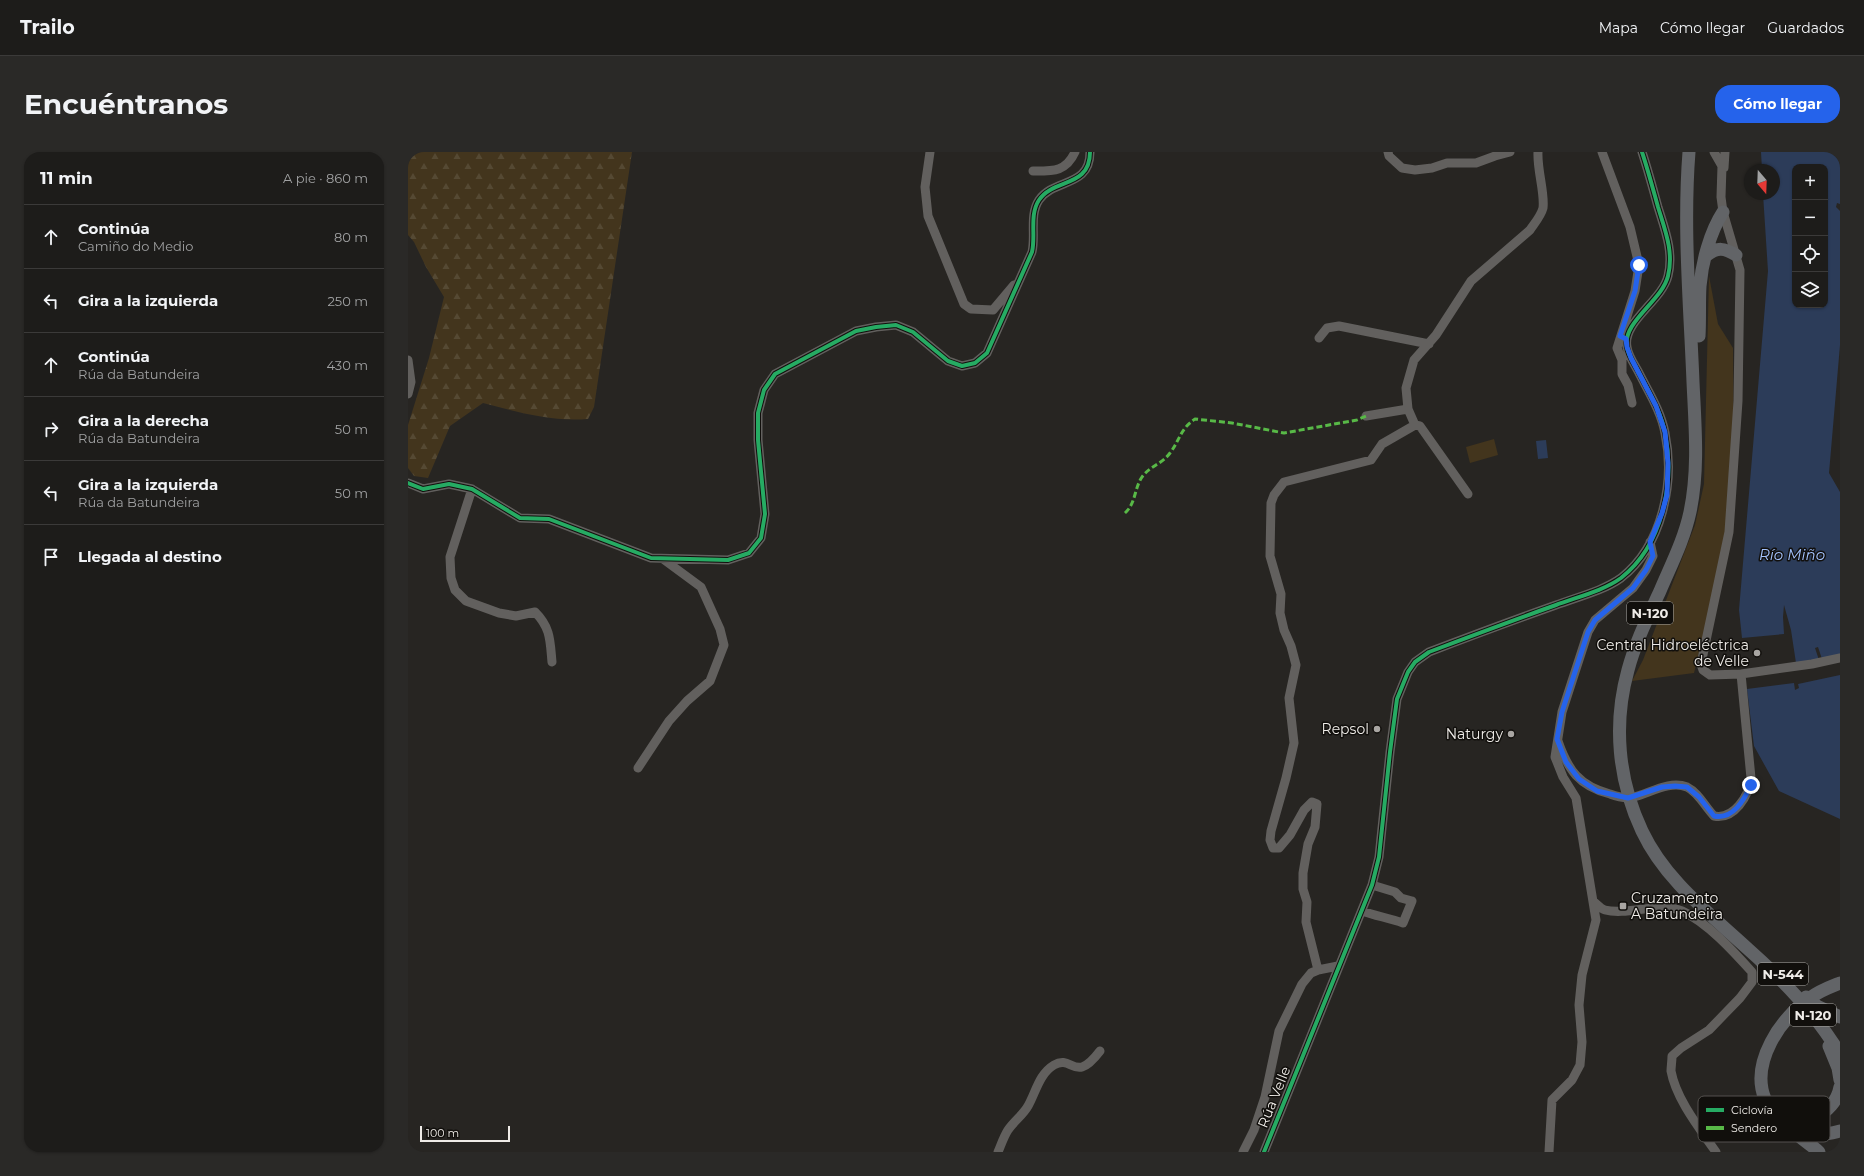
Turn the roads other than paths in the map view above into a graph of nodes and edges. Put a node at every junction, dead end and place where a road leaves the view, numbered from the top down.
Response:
1 (930, 152) edge
2 (1075, 152) edge
3 (1090, 152) edge
4 (1388, 152) edge
5 (1510, 152) edge
6 (1538, 152) edge
7 (1602, 152) edge
8 (1689, 152) edge
9 (1714, 152) edge
10 (1724, 152) edge
11 (1644, 154) edge
12 (1033, 171) dead end
13 (1723, 175) junction
14 (1723, 212) junction
15 (1707, 255) junction
16 (1736, 255) junction
17 (1021, 276) junction
18 (1623, 337) junction
19 (1319, 338) dead end
20 (1429, 344) junction
21 (408, 360) edge
22 (408, 394) edge
23 (1632, 403) dead end
24 (1408, 409) junction
25 (1366, 416) dead end
26 (1415, 424) junction
27 (1695, 440) junction
28 (408, 484) edge
29 (472, 490) junction
30 (1468, 494) dead end
31 (1650, 542) junction
32 (662, 558) junction
33 (1840, 658) edge
34 (552, 662) dead end
35 (1741, 674) junction
36 (1557, 739) junction
37 (638, 768) dead end
38 (1372, 885) junction
39 (1593, 901) junction
40 (1362, 911) junction
41 (1726, 929) junction
42 (1338, 966) junction
43 (1318, 970) junction
44 (1781, 980) junction
45 (1840, 983) edge
46 (1840, 1017) edge
47 (1100, 1051) dead end
48 (1840, 1054) edge
49 (1761, 1080) junction
50 (1840, 1080) edge
51 (1840, 1087) edge
52 (1764, 1096) edge
53 (1767, 1096) edge
54 (1830, 1108) edge
55 (1698, 1126) edge
56 (1840, 1131) edge
57 (1830, 1134) edge
58 (1709, 1142) edge
59 (1807, 1142) edge
60 (998, 1152) edge
61 (1243, 1152) edge
62 (1264, 1152) edge
63 (1549, 1152) edge
64 (1716, 1152) edge
65 (1819, 1152) edge

1 - 17 street
2 - 12 street
3 - 17 street
4 - 5 street
6 - 20 street
7 - 18 street
8 - 27 highway, N-120
9 - 13 street
10 - 13 street
11 - 18 street
13 - 14 street
14 - 15 highway
14 - 16 street
15 - 16 highway
15 - 27 highway
16 - 35 street
17 - 32 street
18 - 23 street
18 - 31 street
19 - 20 street
20 - 24 street
21 - 22 street
24 - 25 street
24 - 26 street
26 - 30 street
26 - 43 street
27 - 41 highway, N-120
28 - 29 street
29 - 32 street
29 - 34 street
31 - 36 street
31 - 38 street, Rúa Velle
32 - 37 street
33 - 35 street
35 - 36 street
36 - 39 street
38 - 40 street, Rúa Velle
38 - 40 street
39 - 55 street
39 - 63 street
40 - 42 street, Rúa Velle
41 - 44 highway, N-120
41 - 46 highway, N-544
42 - 43 street
42 - 62 street, Rúa Velle
43 - 61 street
44 - 48 highway, N-120
44 - 50 highway, N-544
45 - 49 highway, N-544
47 - 60 street
49 - 52 highway
49 - 53 highway
51 - 54 highway
56 - 57 highway
58 - 64 street
59 - 65 highway

